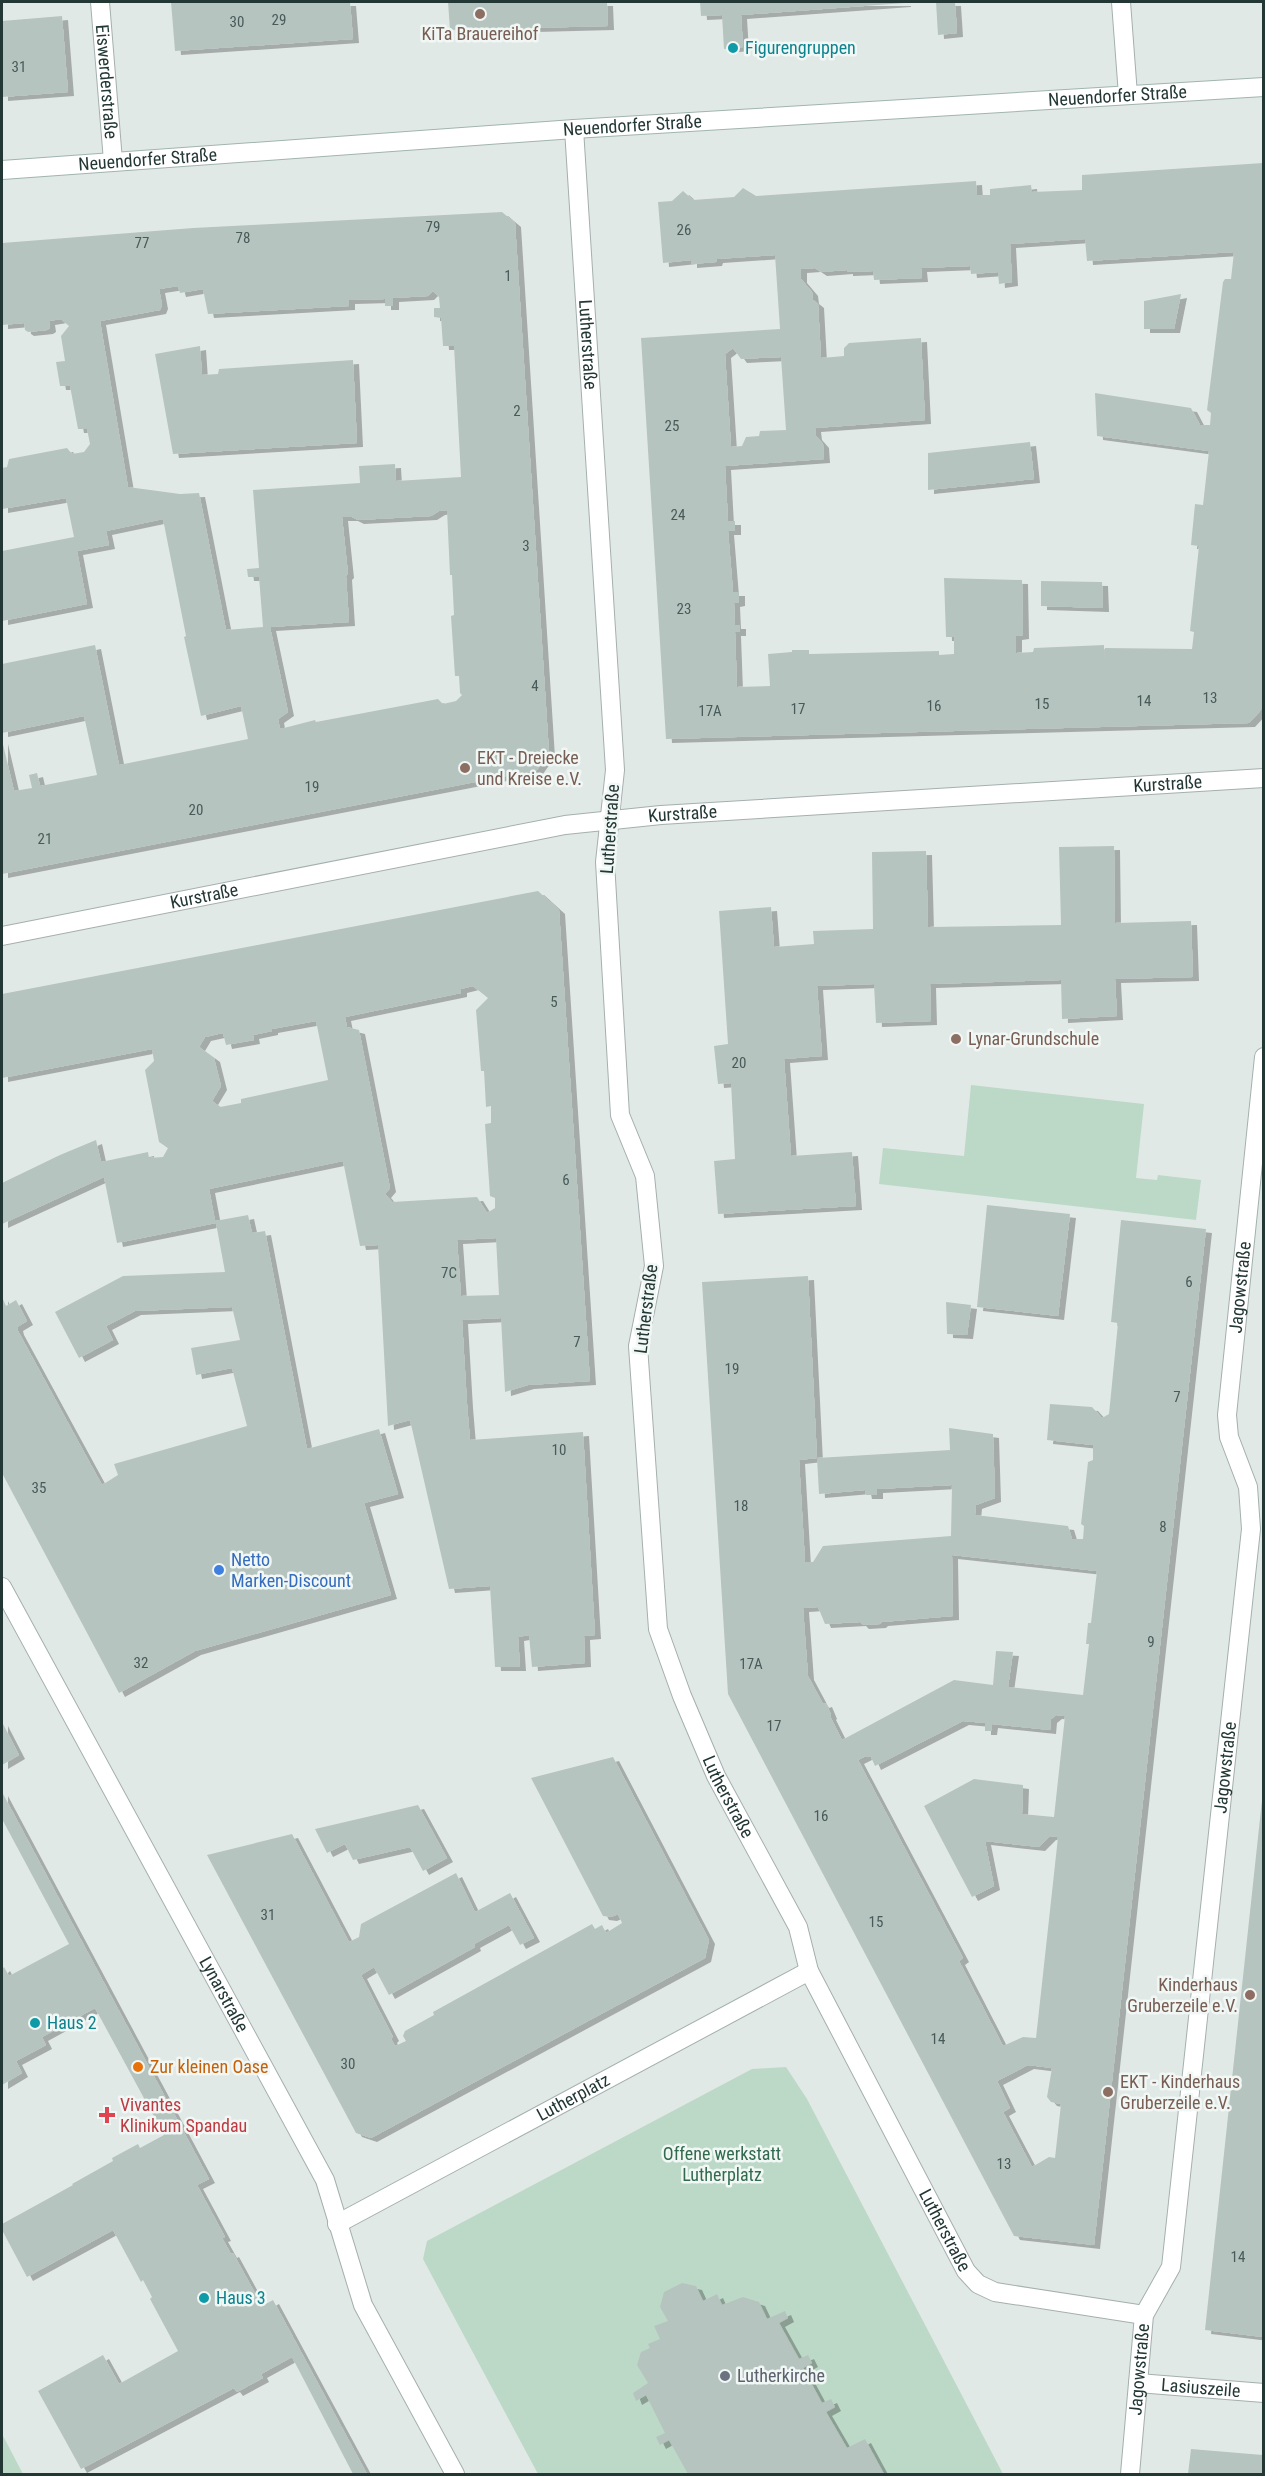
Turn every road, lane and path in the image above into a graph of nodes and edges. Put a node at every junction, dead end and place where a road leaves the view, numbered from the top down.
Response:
1 (100, 2) edge
2 (1121, 2) edge
3 (1263, 87) edge
4 (1128, 95) junction
5 (574, 129) junction
6 (113, 161) junction
7 (2, 170) edge
8 (1263, 778) edge
9 (610, 820) junction
10 (2, 936) edge
11 (1263, 1057) edge
12 (2, 1587) edge
13 (809, 1971) junction
14 (337, 2223) junction
15 (1144, 2315) junction
16 (1138, 2383) junction
17 (1263, 2393) edge
18 (455, 2475) edge
19 (1130, 2475) edge

1 - 6 street, Eiswerderstraße
2 - 4 street
3 - 4 street, Neuendorfer Straße
4 - 5 street, Neuendorfer Straße
5 - 6 street, Neuendorfer Straße
5 - 9 street, Lutherstraße
6 - 7 street, Neuendorfer Straße
8 - 9 street, Kurstraße
9 - 10 street, Kurstraße
9 - 13 street, Lutherstraße
11 - 15 street, Jagowstraße
12 - 14 street, Lynarstraße
13 - 14 street, Lutherplatz
13 - 15 street, Lutherstraße
14 - 18 street, Lynarstraße
15 - 16 street, Jagowstraße
16 - 17 street, Lasiuszeile
16 - 19 street, Jagowstraße

